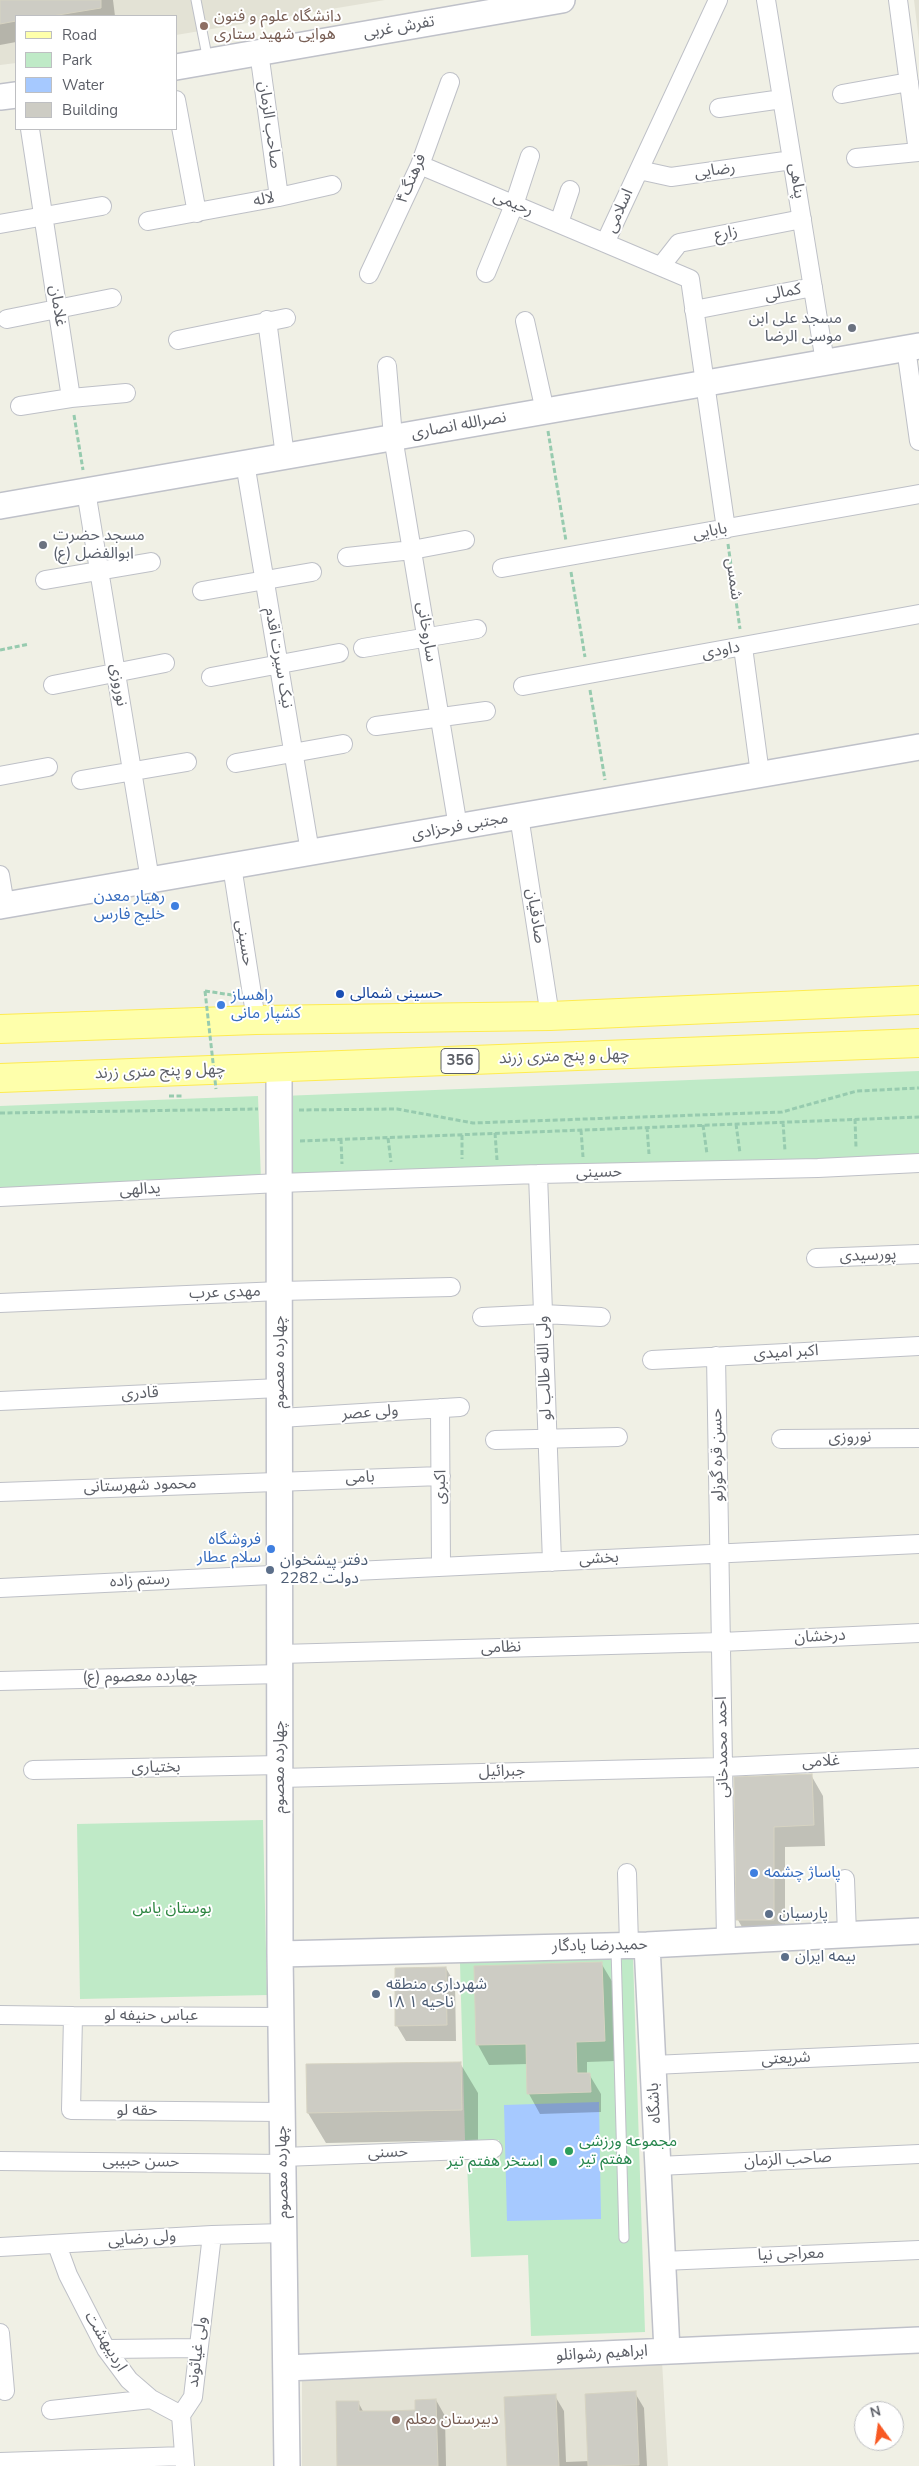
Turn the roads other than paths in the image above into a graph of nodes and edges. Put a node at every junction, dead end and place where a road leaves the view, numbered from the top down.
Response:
1 (196, 0) edge
2 (562, 0) edge
3 (718, 0) edge
4 (766, 0) edge
5 (898, 0) edge
6 (259, 52) junction
7 (208, 61) junction
8 (178, 67) edge
9 (450, 82) dead end
10 (909, 82) junction
11 (842, 94) dead end
12 (15, 95) edge
13 (0, 98) edge
14 (782, 99) junction
15 (719, 108) dead end
16 (178, 111) edge
17 (30, 130) edge
18 (530, 156) dead end
19 (856, 158) dead end
20 (792, 160) junction
21 (420, 165) junction
22 (639, 170) junction
23 (332, 185) dead end
24 (570, 190) dead end
25 (279, 197) junction
26 (514, 205) junction
27 (102, 206) dead end
28 (197, 213) junction
29 (43, 215) junction
30 (802, 219) junction
31 (148, 221) dead end
32 (0, 224) edge
33 (559, 224) junction
34 (606, 243) junction
35 (661, 266) junction
36 (486, 273) dead end
37 (369, 274) dead end
38 (813, 287) junction
39 (112, 298) dead end
40 (58, 308) junction
41 (694, 310) junction
42 (286, 318) dead end
43 (7, 319) dead end
44 (268, 320) junction
45 (525, 321) dead end
46 (178, 340) dead end
47 (912, 347) edge
48 (825, 362) junction
49 (387, 366) dead end
50 (705, 383) junction
51 (126, 393) dead end
52 (72, 398) junction
53 (20, 406) dead end
54 (545, 411) junction
55 (393, 437) junction
56 (919, 441) edge
57 (285, 456) junction
58 (245, 463) junction
59 (86, 491) junction
60 (919, 494) edge
61 (0, 506) edge
62 (726, 529) junction
63 (466, 540) dead end
64 (412, 550) junction
65 (347, 558) dead end
66 (151, 562) dead end
67 (502, 568) dead end
68 (100, 571) junction
69 (312, 572) dead end
70 (45, 580) dead end
71 (265, 581) junction
72 (202, 591) dead end
73 (919, 614) edge
74 (477, 629) dead end
75 (427, 638) junction
76 (742, 647) junction
77 (363, 648) dead end
78 (339, 653) dead end
79 (165, 664) dead end
80 (279, 664) junction
81 (116, 673) junction
82 (211, 677) dead end
83 (53, 685) dead end
84 (523, 686) dead end
85 (486, 711) dead end
86 (440, 717) junction
87 (376, 726) dead end
88 (343, 744) dead end
89 (919, 747) edge
90 (294, 753) junction
91 (187, 762) dead end
92 (236, 763) dead end
93 (48, 767) dead end
94 (132, 771) junction
95 (760, 774) junction
96 (0, 776) edge
97 (81, 780) dead end
98 (519, 816) junction
99 (458, 827) junction
100 (310, 852) junction
101 (232, 866) junction
102 (0, 875) edge
103 (150, 880) junction
104 (2, 905) edge
105 (919, 1000) edge
106 (550, 1016) junction
107 (256, 1020) junction
108 (0, 1029) edge
109 (919, 1043) edge
110 (279, 1068) junction
111 (0, 1078) edge
112 (919, 1163) edge
113 (538, 1174) junction
114 (279, 1183) junction
115 (0, 1197) edge
116 (919, 1254) edge
117 (816, 1258) dead end
118 (451, 1287) dead end
119 (280, 1291) junction
120 (0, 1303) edge
121 (543, 1314) junction
122 (601, 1316) dead end
123 (482, 1317) dead end
124 (919, 1346) edge
125 (716, 1356) junction
126 (652, 1360) dead end
127 (280, 1388) junction
128 (0, 1400) edge
129 (460, 1407) dead end
130 (440, 1408) junction
131 (280, 1418) junction
132 (618, 1436) dead end
133 (547, 1438) junction
134 (919, 1438) edge
135 (781, 1439) dead end
136 (495, 1440) dead end
137 (441, 1476) junction
138 (280, 1481) junction
139 (0, 1492) edge
140 (919, 1544) edge
141 (720, 1554) junction
142 (552, 1562) junction
143 (440, 1567) junction
144 (280, 1574) junction
145 (0, 1588) edge
146 (919, 1633) edge
147 (721, 1642) junction
148 (280, 1664) junction
149 (0, 1681) edge
150 (919, 1758) edge
151 (724, 1767) junction
152 (33, 1770) dead end
153 (280, 1772) junction
154 (627, 1873) dead end
155 (845, 1879) dead end
156 (919, 1931) edge
157 (847, 1934) junction
158 (726, 1941) junction
159 (631, 1945) junction
160 (280, 1954) junction
161 (0, 2015) edge
162 (73, 2016) junction
163 (281, 2017) junction
164 (919, 2053) edge
165 (653, 2065) junction
166 (282, 2112) junction
167 (493, 2149) dead end
168 (919, 2154) edge
169 (283, 2160) junction
170 (0, 2161) edge
171 (658, 2166) junction
172 (284, 2233) junction
173 (212, 2235) junction
174 (624, 2238) dead end
175 (57, 2245) junction
176 (0, 2247) edge
177 (919, 2250) edge
178 (663, 2261) junction
179 (0, 2333) edge
180 (919, 2340) edge
181 (198, 2348) junction
182 (106, 2349) junction
183 (667, 2351) junction
184 (286, 2368) junction
185 (5, 2391) dead end
186 (151, 2400) junction
187 (52, 2410) dead end
188 (181, 2415) junction
189 (184, 2461) edge
190 (0, 2462) edge
191 (101, 2462) edge
192 (52, 2463) edge
193 (70, 2463) edge
194 (287, 2466) edge

1 - 7 lane
2 - 6 street, تفرش غربی
3 - 22 street, اسلامی
4 - 14 street, پناهی
5 - 10 street
6 - 7 street, تفرش غربی
6 - 25 street, صاحب الزمان
7 - 8 street, تفرش غربی
9 - 21 street, فرهنگ۴
10 - 11 street
10 - 19 street
12 - 13 street
14 - 15 street
14 - 20 street, پناهی
16 - 28 street
17 - 29 street, غلامان
18 - 26 street
20 - 22 street, رضایی
20 - 30 street, پناهی
21 - 26 street, رحیمی
21 - 37 street, فرهنگ۴
22 - 34 street, اسلامی
23 - 25 street, لاله
24 - 33 street
25 - 28 street, لاله
26 - 33 street, رحیمی
26 - 36 street
27 - 29 street
28 - 31 street, لاله
29 - 32 street
29 - 40 street, غلامان
30 - 35 street, زارع
30 - 38 street, پناهی
33 - 34 street, رحیمی
34 - 35 street, اسلامی
35 - 41 street, اسلامی
38 - 41 street, کمالی
38 - 48 street, پناهی
39 - 40 street
40 - 43 street
40 - 52 street, غلامان
41 - 50 street, اسلامی
42 - 44 street
44 - 46 street
44 - 57 street
45 - 54 street
47 - 48 street, نصرالله انصاری
47 - 56 street
48 - 50 street, نصرالله انصاری
49 - 55 street, ساروخانی
50 - 54 street, نصرالله انصاری
50 - 62 street
51 - 52 street
52 - 53 street
54 - 55 street, نصرالله انصاری
55 - 57 street, نصرالله انصاری
55 - 64 street, ساروخانی
57 - 58 street, نصرالله انصاری
58 - 59 street, نصرالله انصاری
58 - 71 street, نیک سیرت اقدم
59 - 61 street, نصرالله انصاری
59 - 68 street, نوروزی
60 - 62 street, بابایی
62 - 67 street, بابایی
63 - 64 street
64 - 65 street
64 - 75 street, ساروخانی
66 - 68 street
68 - 70 street
68 - 81 street, نوروزی
69 - 71 street
71 - 72 street
71 - 80 street, نیک سیرت اقدم
73 - 76 street, داودی
74 - 75 street
75 - 77 street
75 - 86 street, ساروخانی
76 - 84 street, داودی
76 - 95 street
78 - 80 street
79 - 81 street
80 - 82 street
80 - 90 street, نیک سیرت اقدم
81 - 83 street
81 - 94 street, نوروزی
85 - 86 street
86 - 87 street
86 - 99 street, ساروخانی
88 - 90 street
89 - 95 street, مجتبی فرحزادی
90 - 92 street
90 - 100 street, نیک سیرت اقدم
91 - 94 street
93 - 96 street
94 - 97 street
94 - 103 street, نوروزی
95 - 98 street, مجتبی فرحزادی
98 - 99 street, مجتبی فرحزادی
98 - 106 street, صادقیان
99 - 100 street, مجتبی فرحزادی
100 - 101 street, مجتبی فرحزادی
101 - 103 street, مجتبی فرحزادی
101 - 107 street, حسینی
102 - 104 street
103 - 104 street, مجتبی فرحزادی
105 - 106 main road
106 - 107 main road
107 - 108 main road
109 - 110 main road, چهل و پنج متری زرند / 356
110 - 111 main road, چهل و پنج متری زرند / 356
110 - 114 street, چهارده معصوم
112 - 113 street, حسینی
113 - 114 street, حسینی
113 - 121 street, ولی الله طالب لو
114 - 115 street, یدالهی
114 - 119 street, چهارده معصوم
116 - 117 street, پورسیدی
118 - 119 street, مهدی عرب
119 - 120 street, مهدی عرب
119 - 127 street, چهارده معصوم
121 - 122 street
121 - 123 street
121 - 133 street, ولی الله طالب لو
124 - 125 street, اکبر امیدی
125 - 126 street, اکبر امیدی
125 - 141 street, حسن قره گوزلو
127 - 128 street, قادری
127 - 131 street, چهارده معصوم
129 - 130 street, ولی عصر
130 - 131 street, ولی عصر
130 - 137 street, اکبری
131 - 138 street, چهارده معصوم
132 - 133 street
133 - 136 street
133 - 142 street, ولی الله طالب لو
134 - 135 street, نوروزی
137 - 138 street, بامی
137 - 143 street, اکبری
138 - 139 street, محمود شهرستانی
138 - 144 street, چهارده معصوم
140 - 141 street, بخشی
141 - 142 street, بخشی
141 - 147 street, احمد محمدخانی
142 - 143 street, بخشی
143 - 144 street, بخشی
144 - 145 street, رستم زاده
144 - 148 street, چهارده معصوم
146 - 147 street, درخشان
147 - 148 street, نظامی
147 - 151 street, احمد محمدخانی
148 - 149 street, چهارده معصوم (ع)
148 - 153 street, چهارده معصوم
150 - 151 street, غلامی
151 - 153 street, جبرائیل
151 - 158 street, احمد محمدخانی
152 - 153 street, بختیاری
153 - 160 street, چهارده معصوم
154 - 159 street
155 - 157 street
156 - 157 street, حمیدرضا یادگار
157 - 158 street, حمیدرضا یادگار
158 - 159 street, حمیدرضا یادگار
159 - 160 street, حمیدرضا یادگار
159 - 165 street, باشگاه
159 - 174 lane
160 - 163 street, چهارده معصوم
161 - 162 street, عباس حنیفه لو
162 - 163 street, عباس حنیفه لو
162 - 166 street, حقه لو
163 - 166 street, چهارده معصوم
164 - 165 street, شریعتی
165 - 171 street, باشگاه
166 - 169 street, چهارده معصوم
167 - 169 street, حسنی
168 - 171 street, صاحب الزمان
169 - 170 street, حسن حبیبی
169 - 172 street, چهارده معصوم
171 - 178 street, باشگاه
172 - 173 street, ولی رضایی
172 - 184 street, چهارده معصوم
173 - 175 street, ولی رضایی
173 - 181 street, ولی غیاثوند
175 - 176 street, ولی رضایی
175 - 182 street, اردیبهشت
177 - 178 street, معراجی نیا
178 - 183 street, باشگاه
179 - 185 street
180 - 183 street, ابراهیم رشوانلو
181 - 182 street
181 - 188 street, ولی غیاثوند
182 - 186 street, اردیبهشت
183 - 184 street, ابراهیم رشوانلو
184 - 194 street, چهارده معصوم
186 - 187 street
186 - 188 street, اردیبهشت
188 - 189 street
189 - 191 street
190 - 192 street
191 - 193 street
192 - 193 street

